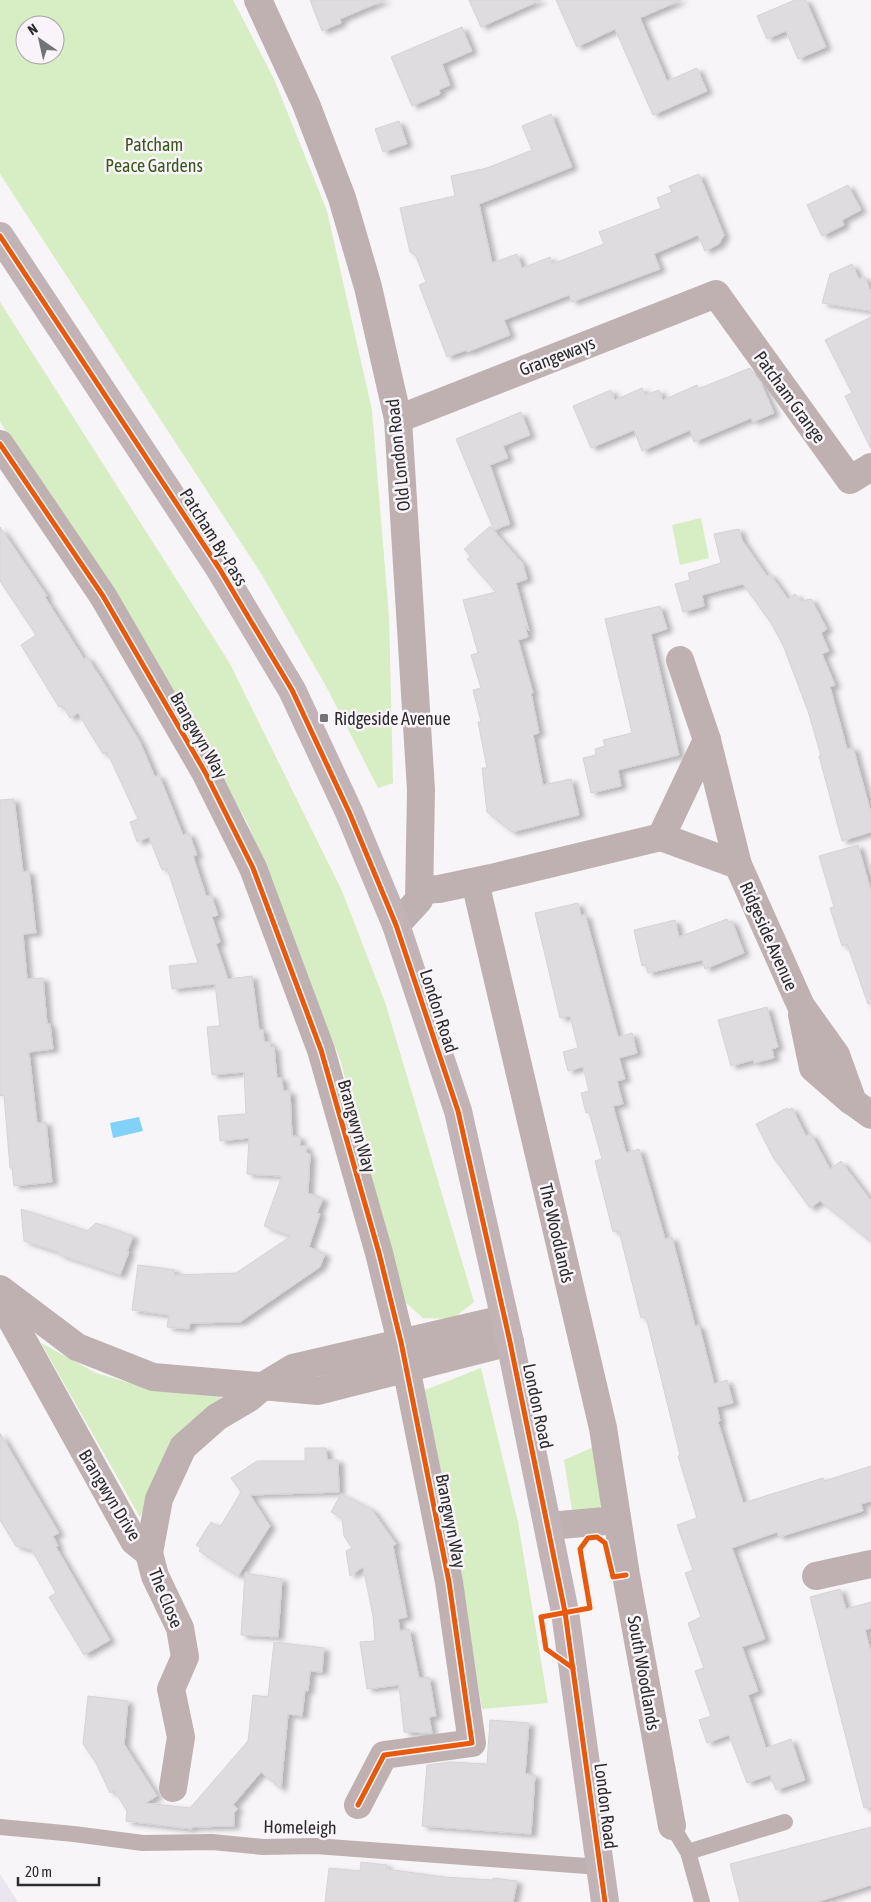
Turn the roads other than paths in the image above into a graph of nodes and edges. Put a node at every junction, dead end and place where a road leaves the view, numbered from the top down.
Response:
1 (258, 0) edge
2 (0, 236) edge
3 (716, 294) joint
4 (398, 419) junction
5 (0, 444) edge
6 (871, 467) edge
7 (680, 660) dead end
8 (707, 740) junction
9 (662, 837) junction
10 (738, 865) junction
11 (475, 882) junction
12 (420, 890) junction
13 (396, 925) junction
14 (862, 1108) edge
15 (0, 1289) edge
16 (0, 1299) edge
17 (507, 1331) junction
18 (401, 1342) junction
19 (406, 1370) junction
20 (264, 1386) junction
21 (617, 1520) junction
22 (548, 1526) junction
23 (149, 1553) junction
24 (871, 1564) edge
25 (816, 1576) dead end
26 (172, 1788) dead end
27 (358, 1805) dead end
28 (785, 1822) dead end
29 (672, 1826) joint
30 (0, 1827) edge
31 (688, 1852) junction
32 (600, 1867) junction
33 (605, 1902) edge
34 (702, 1902) edge

1 - 4 street, Old London Road
2 - 13 highway, Patcham By-Pass
3 - 4 street, Grangeways
3 - 6 street, Patcham Grange
4 - 12 street, Old London Road
5 - 18 street, Brangwyn Way
7 - 8 street, Ridgeside Avenue
8 - 9 street
8 - 10 street, Ridgeside Avenue
9 - 10 street, Ridgeside Avenue
9 - 11 street
10 - 14 street, Ridgeside Avenue
11 - 12 street
11 - 21 street, The Woodlands
12 - 13 street, Old London Road
13 - 17 highway, London Road
15 - 20 street
16 - 23 street, Brangwyn Drive
17 - 18 street, Brangwyn Drive
17 - 19 street
17 - 22 highway, London Road
18 - 19 street, Brangwyn Way
18 - 20 street, Brangwyn Drive
19 - 20 street
19 - 27 street, Brangwyn Way
20 - 23 street, Brangwyn Drive
21 - 22 street
21 - 29 street, South Woodlands
22 - 32 highway, London Road
23 - 26 street, The Close
24 - 25 street
28 - 31 lane
29 - 31 lane
30 - 32 lane, Homeleigh
31 - 34 lane
32 - 33 highway, London Road

